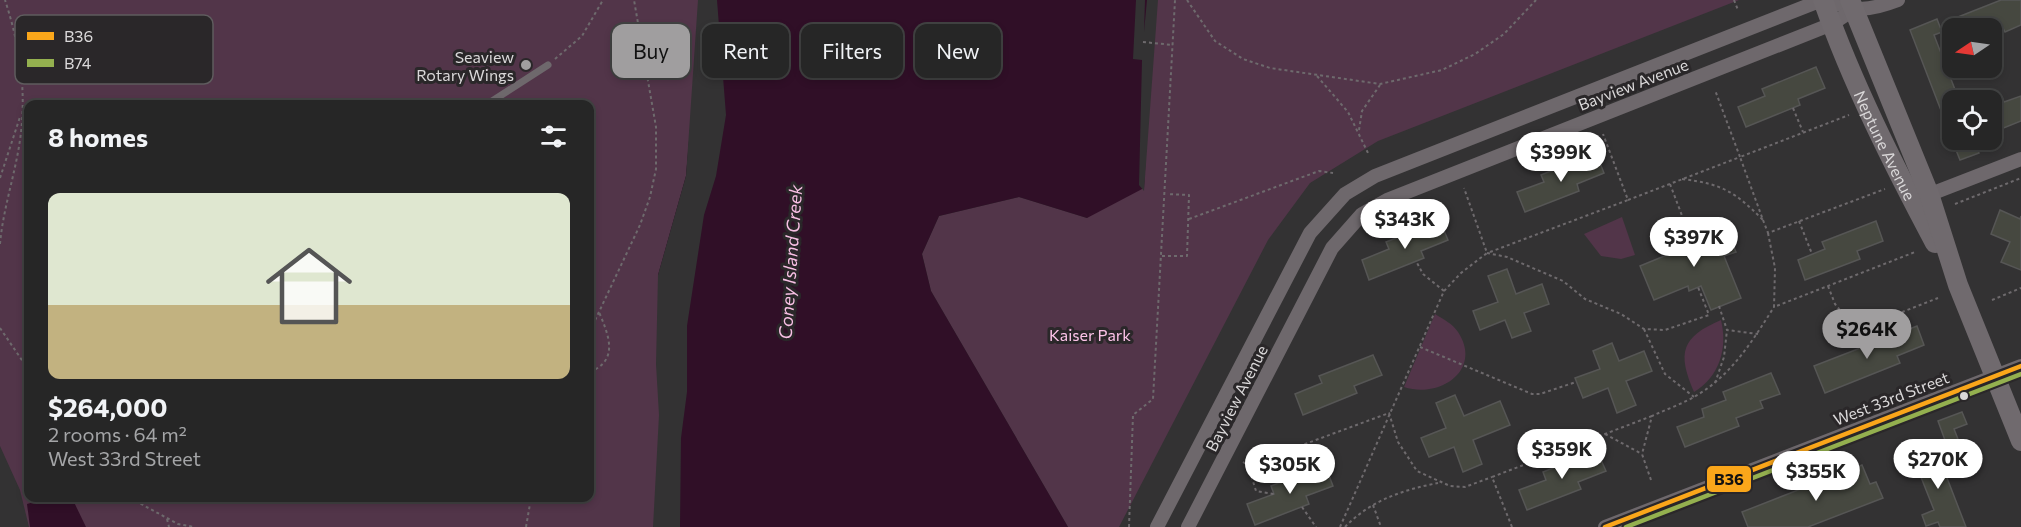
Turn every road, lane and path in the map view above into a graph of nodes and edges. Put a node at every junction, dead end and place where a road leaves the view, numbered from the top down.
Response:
1 (5, 0) edge
2 (603, 0) edge
3 (634, 0) edge
4 (1175, 0) edge
5 (1187, 0) edge
6 (1541, 0) edge
7 (1734, 0) edge
8 (1823, 0) edge
9 (1898, 0) edge
10 (1535, 2) edge
11 (1852, 5) edge
12 (1738, 10) dead end
13 (1832, 24) junction
14 (15, 32) edge
15 (1143, 42) dead end
16 (1173, 45) junction
17 (548, 64) joint
18 (1317, 75) junction
19 (22, 84) edge
20 (1380, 84) junction
21 (1715, 90) dead end
22 (494, 100) edge
23 (1793, 108) dead end
24 (22, 111) junction
25 (1849, 114) dead end
26 (1359, 130) junction
27 (1803, 132) junction
28 (1603, 134) dead end
29 (1368, 153) dead end
30 (1740, 157) junction
31 (2021, 159) edge
32 (1333, 173) dead end
33 (0, 178) edge
34 (2021, 178) edge
35 (1682, 179) junction
36 (1670, 184) junction
37 (1464, 188) dead end
38 (1885, 189) dead end
39 (1165, 194) junction
40 (1921, 198) junction
41 (1628, 200) junction
42 (1955, 204) dead end
43 (1189, 219) junction
44 (1763, 220) junction
45 (1799, 221) junction
46 (1, 231) edge
47 (1768, 233) junction
48 (1692, 242) dead end
49 (0, 244) edge
50 (1915, 252) dead end
51 (1487, 253) junction
52 (1812, 254) dead end
53 (1162, 255) junction
54 (1416, 261) dead end
55 (1827, 286) junction
56 (1698, 287) dead end
57 (2021, 288) edge
58 (1444, 291) junction
59 (1938, 297) dead end
60 (1992, 300) dead end
61 (1719, 306) dead end
62 (1774, 307) junction
63 (599, 310) junction
64 (594, 322) edge
65 (0, 328) edge
66 (1644, 329) junction
67 (1727, 330) junction
68 (1758, 334) junction
69 (1419, 346) junction
70 (24, 362) edge
71 (2021, 366) edge
72 (594, 369) edge
73 (1995, 376) junction
74 (1576, 382) dead end
75 (1715, 383) junction
76 (1694, 397) junction
77 (1389, 413) junction
78 (1652, 416) junction
79 (1605, 434) junction
80 (2021, 441) edge
81 (1642, 454) junction
82 (1243, 462) dead end
83 (1248, 465) junction
84 (1492, 477) junction
85 (1651, 480) dead end
86 (1440, 483) junction
87 (1274, 494) dead end
88 (137, 502) edge
89 (530, 502) edge
90 (1372, 505) junction
91 (1302, 507) dead end
92 (167, 519) junction
93 (169, 527) edge
94 (194, 527) edge
95 (525, 527) edge
96 (1129, 527) edge
97 (1157, 527) edge
98 (1188, 527) edge
99 (1316, 527) edge
100 (1340, 527) edge
101 (1345, 527) edge
102 (1381, 527) edge
103 (1512, 527) edge
104 (1605, 527) edge

1 - 14 path
2 - 17 path
3 - 63 path
4 - 16 path
5 - 18 path
6 - 10 path
7 - 12 path
8 - 11 street
8 - 13 main road, Neptune Avenue
8 - 97 street, Bayview Avenue
9 - 11 street
10 - 20 path
11 - 13 street, Bayview Avenue
11 - 40 main road, Neptune Avenue
13 - 40 main road, Neptune Avenue
13 - 98 street, Bayview Avenue
15 - 16 path
16 - 39 path
17 - 22 lane
18 - 20 path
18 - 26 path
19 - 24 path
20 - 26 path
21 - 30 path
23 - 27 path
24 - 33 path
24 - 46 path
25 - 27 path
26 - 29 path
27 - 30 path
28 - 41 path
30 - 35 path
30 - 44 path
31 - 40 street
32 - 43 path
34 - 42 path
35 - 36 path
35 - 44 path
36 - 41 path
36 - 48 path
37 - 51 path
38 - 45 path
39 - 43 path
39 - 53 path
40 - 73 main road, Neptune Avenue
41 - 51 path
43 - 53 path
44 - 47 path
45 - 47 path
45 - 52 path
46 - 49 path
47 - 62 path
50 - 55 path
51 - 58 path
51 - 66 path
53 - 96 path
54 - 58 path
55 - 59 path
55 - 62 path
56 - 66 path
57 - 60 path
58 - 69 path
61 - 67 path
62 - 68 path
63 - 64 path
63 - 72 path
65 - 70 path
66 - 76 path
67 - 68 path
67 - 75 path
68 - 75 path
69 - 74 path
69 - 77 path
71 - 73 street, West 33rd Street
73 - 80 main road, Neptune Avenue
73 - 104 street, West 33rd Street
75 - 76 path
76 - 78 path
77 - 83 path
77 - 86 path
77 - 100 path
78 - 79 path
78 - 81 path
79 - 81 path
79 - 84 path
81 - 85 path
82 - 83 path
83 - 87 path
84 - 86 path
84 - 103 path
86 - 90 path
88 - 92 path
89 - 95 path
90 - 101 path
90 - 102 path
91 - 99 path
92 - 93 path
92 - 94 path

